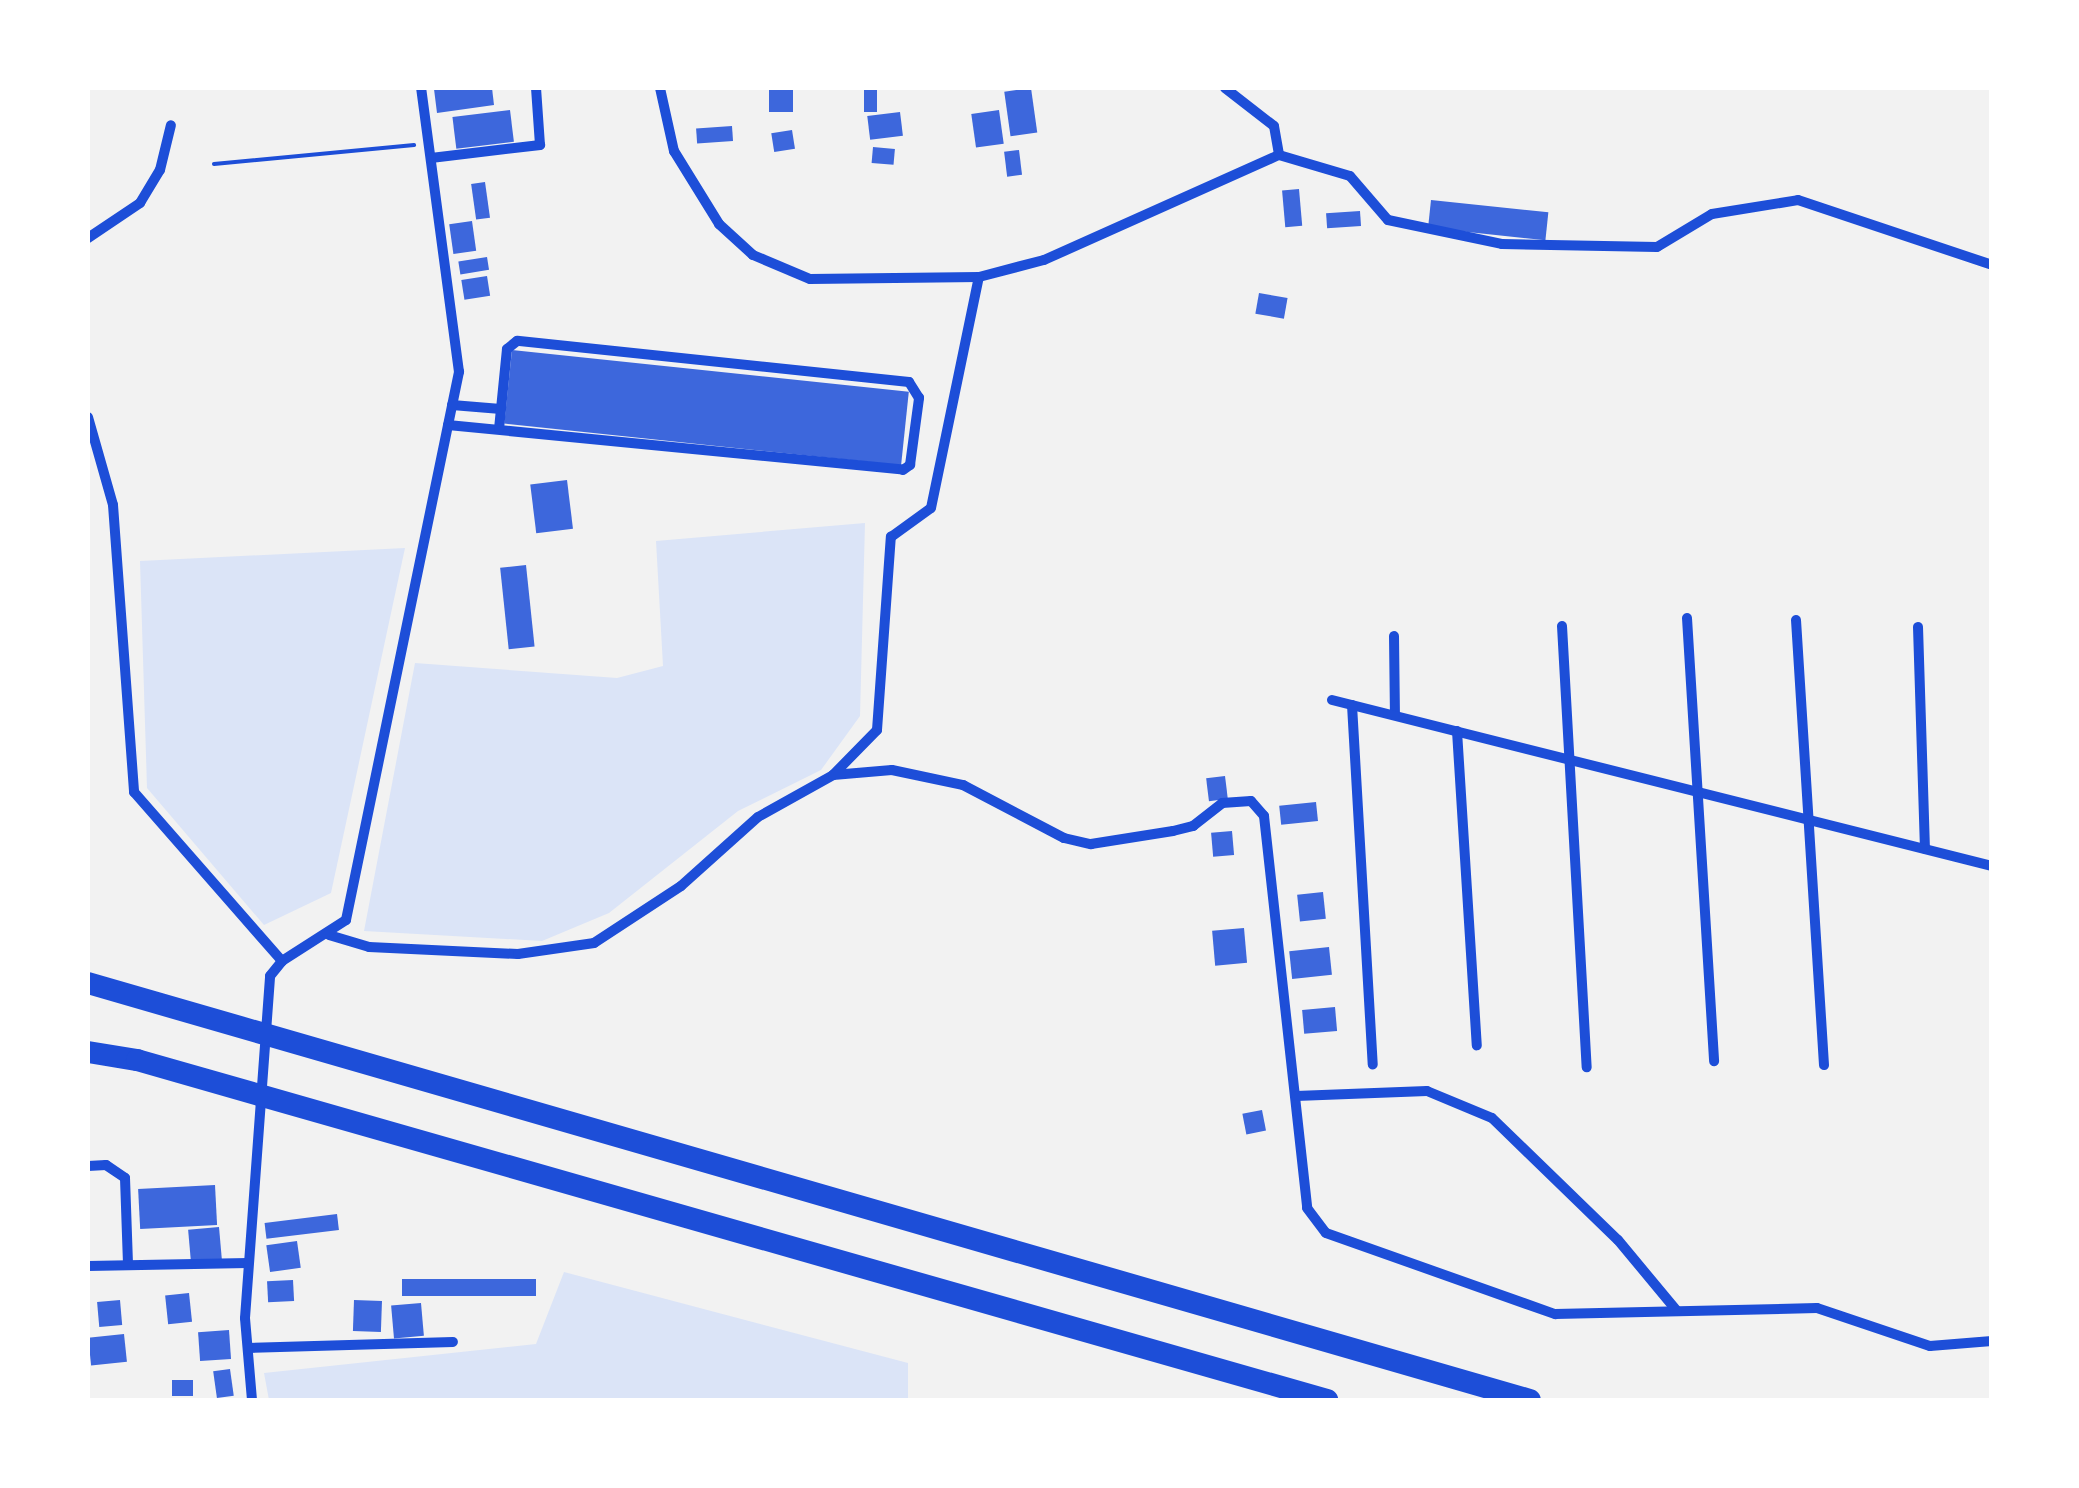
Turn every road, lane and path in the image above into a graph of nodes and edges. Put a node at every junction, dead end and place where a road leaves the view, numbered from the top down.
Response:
1 (421, 88) edge
2 (536, 88) edge
3 (660, 88) edge
4 (1225, 88) edge
5 (171, 125) dead end
6 (428, 143) junction
7 (1280, 154) junction
8 (431, 158) junction
9 (214, 164) dead end
10 (88, 238) edge
11 (1992, 264) edge
12 (979, 278) junction
13 (452, 405) junction
14 (501, 409) junction
15 (88, 417) edge
16 (448, 425) junction
17 (499, 429) junction
18 (1687, 618) dead end
19 (1796, 620) dead end
20 (1562, 626) dead end
21 (1918, 627) dead end
22 (1394, 636) dead end
23 (1332, 700) dead end
24 (1352, 705) junction
25 (1395, 715) junction
26 (1457, 731) junction
27 (1566, 758) junction
28 (833, 774) junction
29 (1699, 790) junction
30 (1808, 818) junction
31 (1924, 849) junction
32 (1992, 866) edge
33 (329, 935) junction
34 (282, 961) junction
35 (88, 983) edge
36 (1477, 1046) dead end
37 (88, 1052) edge
38 (1714, 1062) dead end
39 (1373, 1064) dead end
40 (1824, 1065) dead end
41 (1587, 1068) dead end
42 (1296, 1096) junction
43 (88, 1166) edge
44 (248, 1263) junction
45 (88, 1266) edge
46 (128, 1266) junction
47 (1677, 1311) junction
48 (1992, 1341) edge
49 (452, 1342) dead end
50 (248, 1348) junction
51 (252, 1400) edge
52 (1327, 1400) edge
53 (1530, 1400) edge

1 - 6 street
2 - 8 street
3 - 12 street
4 - 7 street
5 - 10 street
6 - 8 street
6 - 9 path
7 - 11 street
7 - 12 street
8 - 13 street
12 - 28 street
13 - 14 street
13 - 16 street
14 - 17 street
14 - 17 street
15 - 34 street
16 - 17 street
16 - 33 street
18 - 29 street
19 - 30 street
20 - 27 street
21 - 31 street
22 - 25 street
23 - 24 street
24 - 25 street
24 - 39 street
25 - 26 street
26 - 27 street
26 - 36 street
27 - 29 street
27 - 41 street
28 - 33 street
28 - 42 street
29 - 30 street
29 - 38 street
30 - 31 street
30 - 40 street
31 - 32 street
33 - 34 street
34 - 44 street
35 - 53 highway
37 - 52 highway
42 - 47 street
42 - 47 street
43 - 46 street
44 - 46 street
44 - 50 street
45 - 46 street
47 - 48 street
49 - 50 street
50 - 51 street

